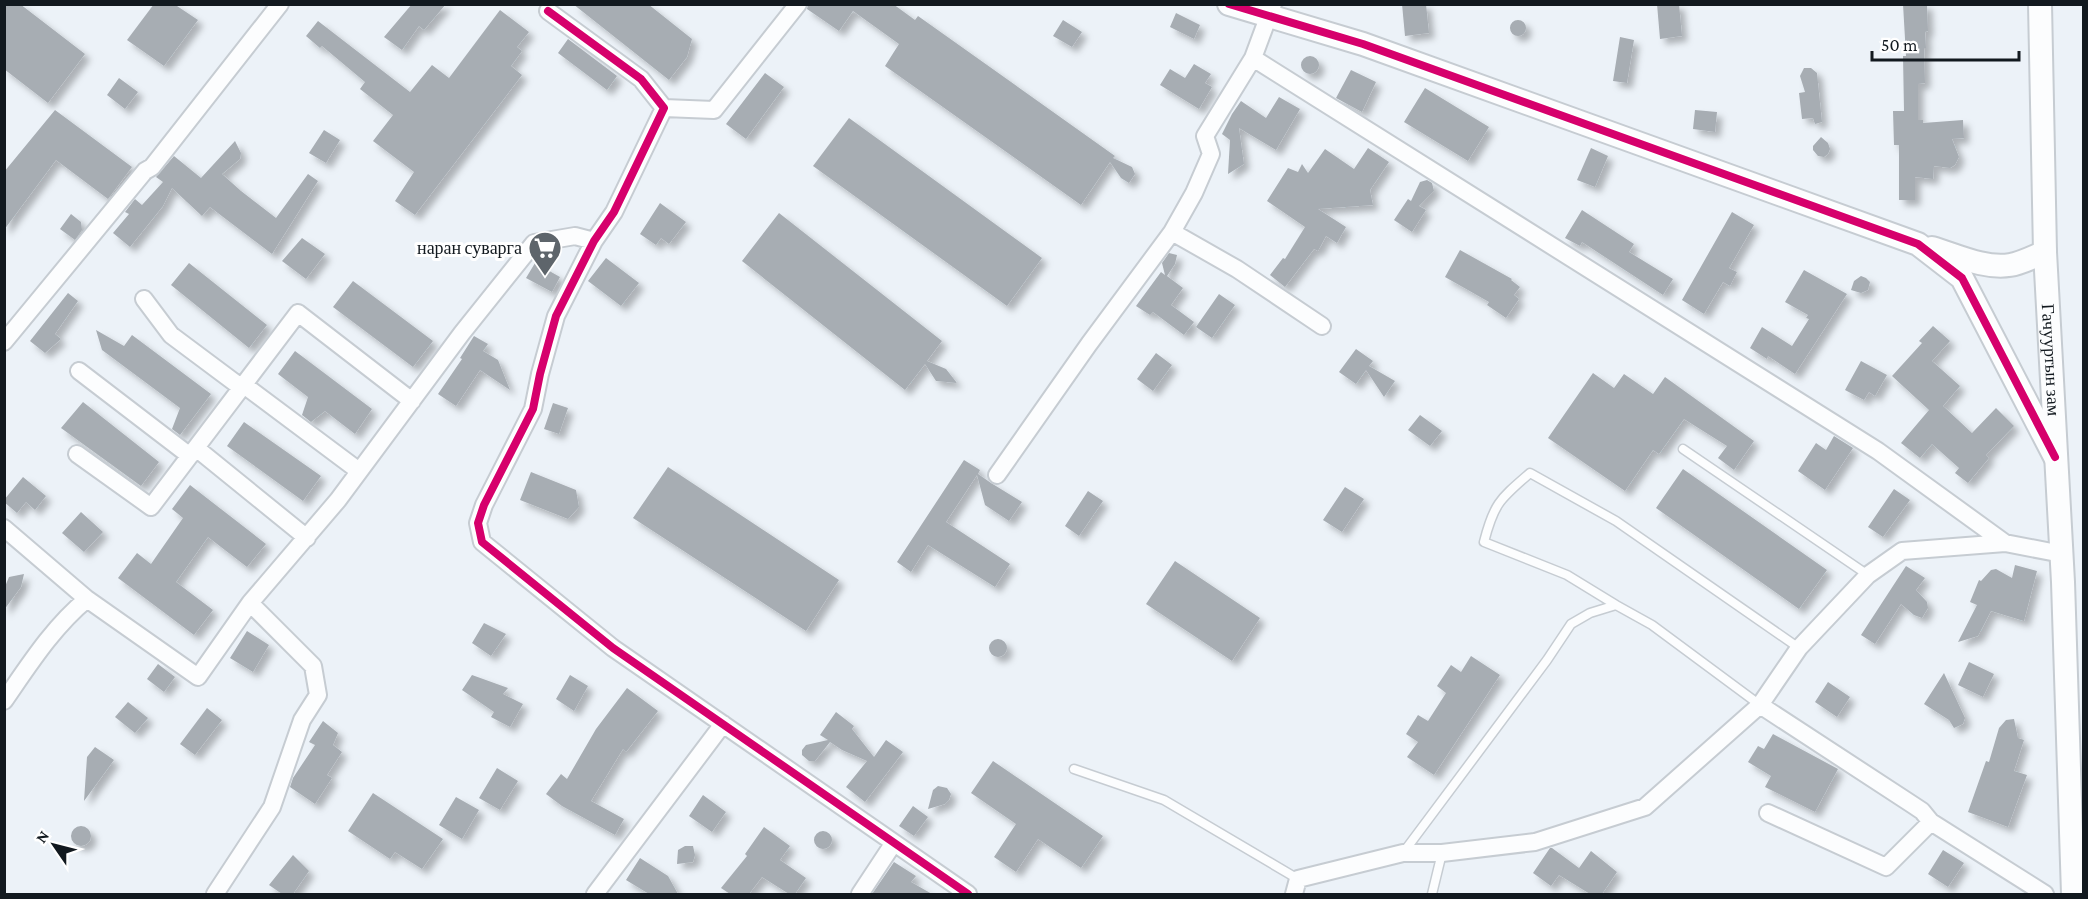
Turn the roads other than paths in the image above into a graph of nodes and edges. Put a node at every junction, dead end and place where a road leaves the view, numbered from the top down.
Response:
1 (280, 4) edge
2 (798, 4) edge
3 (1229, 4) edge
4 (2040, 4) edge
5 (548, 11) dead end
6 (1270, 11) edge
7 (1253, 58) junction
8 (664, 108) junction
9 (1172, 232) junction
10 (594, 241) junction
11 (1918, 244) junction
12 (2045, 252) junction
13 (144, 299) dead end
14 (1322, 326) dead end
15 (4, 342) edge
16 (80, 371) dead end
17 (243, 386) junction
18 (412, 401) junction
19 (1683, 449) dead end
20 (193, 452) junction
21 (77, 454) dead end
22 (2055, 457) junction
23 (360, 471) junction
24 (997, 475) dead end
25 (4, 528) edge
26 (307, 538) junction
27 (2005, 543) junction
28 (2062, 554) junction
29 (1868, 575) junction
30 (87, 598) junction
31 (250, 603) junction
32 (1616, 605) junction
33 (1799, 648) junction
34 (4, 701) edge
35 (1760, 705) junction
36 (723, 724) junction
37 (1074, 769) dead end
38 (1768, 813) dead end
39 (1931, 822) junction
40 (893, 844) junction
41 (1403, 853) junction
42 (1442, 853) junction
43 (1296, 887) edge
44 (215, 894) edge
45 (595, 894) edge
46 (861, 894) edge
47 (968, 894) edge
48 (1432, 894) edge
49 (2045, 894) edge
50 (2073, 894) edge

1 - 15 street
2 - 8 street
3 - 6 street
4 - 12 street, Гачууртын зам
5 - 8 street
6 - 7 street
6 - 11 street
7 - 9 street
7 - 27 street
8 - 10 street
9 - 14 street
9 - 24 street
10 - 18 street
10 - 36 street
11 - 12 street
11 - 22 street
12 - 22 street, Гачууртын зам
13 - 17 street
16 - 20 street
17 - 18 street
17 - 20 street
17 - 23 street
18 - 23 street
19 - 29 lane
20 - 21 street
20 - 26 street
22 - 28 street, Гачууртын зам
23 - 26 street
25 - 30 street
26 - 31 street
27 - 28 street
27 - 29 street
28 - 50 street, Гачууртын зам
29 - 33 street
30 - 31 street
30 - 34 street
31 - 44 street
32 - 33 lane
32 - 35 lane
32 - 41 lane
33 - 35 street
35 - 39 street
35 - 42 street
36 - 40 street
36 - 45 street
37 - 43 lane
38 - 39 street
39 - 49 street
40 - 46 street
40 - 47 street
41 - 42 street
41 - 43 street
42 - 48 lane

